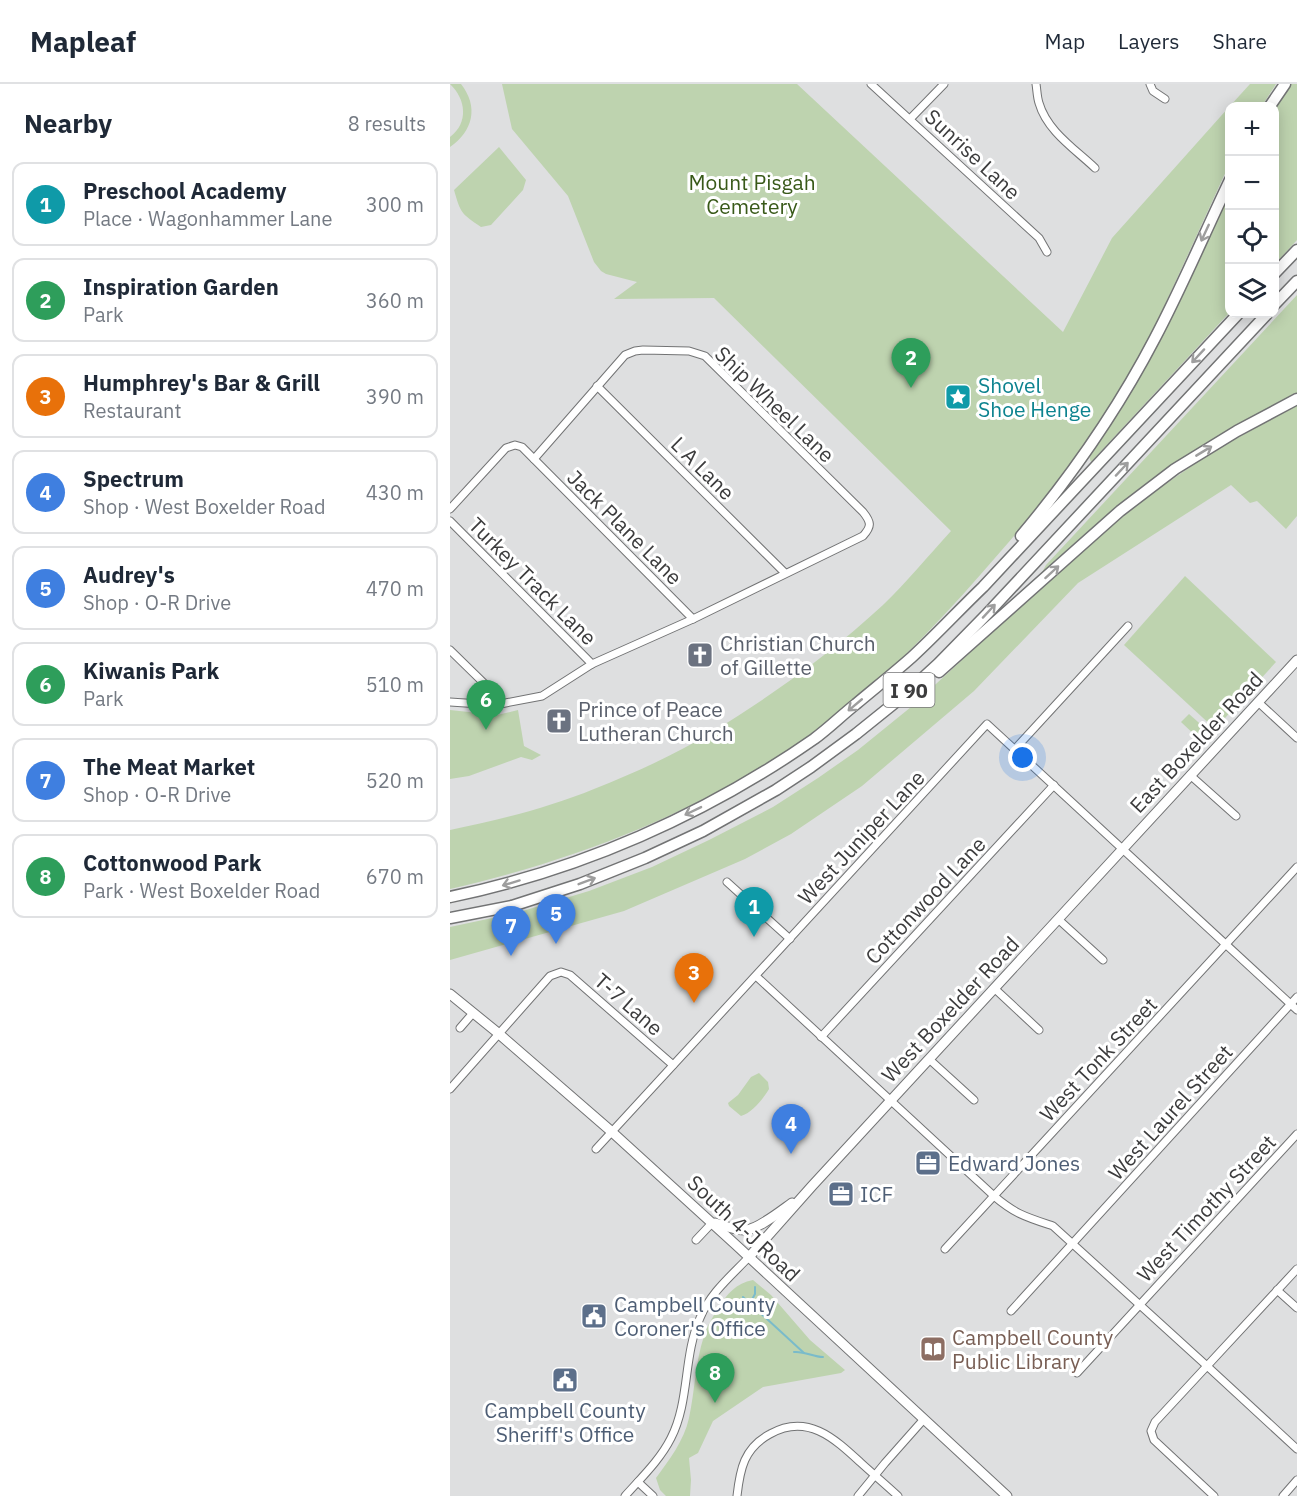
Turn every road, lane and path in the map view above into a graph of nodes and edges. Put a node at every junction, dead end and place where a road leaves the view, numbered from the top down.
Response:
1 (871, 84) edge
2 (944, 84) edge
3 (1036, 84) edge
4 (1150, 84) edge
5 (1285, 84) edge
6 (1165, 99) dead end
7 (1273, 102) edge
8 (910, 119) junction
9 (1095, 168) dead end
10 (1225, 191) edge
11 (1297, 250) edge
12 (1047, 252) dead end
13 (1279, 270) edge
14 (1297, 281) edge
15 (1279, 301) edge
16 (1234, 318) edge
17 (1263, 318) edge
18 (597, 386) junction
19 (1297, 399) edge
20 (534, 459) junction
21 (450, 509) edge
22 (450, 522) edge
23 (785, 573) junction
24 (693, 619) junction
25 (1128, 626) dead end
26 (450, 650) edge
27 (1297, 660) edge
28 (592, 664) junction
29 (886, 679) junction
30 (450, 702) edge
31 (1258, 702) junction
32 (495, 705) junction
33 (1297, 738) edge
34 (1015, 749) junction
35 (1190, 775) junction
36 (1054, 785) junction
37 (776, 790) junction
38 (1236, 816) dead end
39 (1122, 848) junction
40 (1297, 867) edge
41 (727, 882) dead end
42 (450, 897) edge
43 (450, 918) edge
44 (1058, 919) junction
45 (790, 939) junction
46 (1226, 944) junction
47 (1103, 960) dead end
48 (756, 976) junction
49 (994, 988) junction
50 (452, 997) edge
51 (1297, 997) edge
52 (1290, 1004) junction
53 (1297, 1010) edge
54 (473, 1013) junction
55 (459, 1028) dead end
56 (1039, 1030) dead end
57 (498, 1033) junction
58 (821, 1037) junction
59 (929, 1059) junction
60 (674, 1065) junction
61 (450, 1089) edge
62 (974, 1100) dead end
63 (890, 1101) junction
64 (612, 1132) junction
65 (1297, 1134) edge
66 (596, 1149) dead end
67 (804, 1195) junction
68 (993, 1196) junction
69 (712, 1223) junction
70 (696, 1240) dead end
71 (1074, 1243) junction
72 (945, 1249) dead end
73 (749, 1257) junction
74 (1297, 1269) edge
75 (1277, 1290) junction
76 (1140, 1305) junction
77 (1297, 1308) edge
78 (1011, 1311) dead end
79 (1207, 1366) junction
80 (1077, 1373) dead end
81 (924, 1419) junction
82 (1297, 1449) edge
83 (875, 1475) junction
84 (1297, 1480) edge
85 (638, 1482) junction
86 (625, 1496) edge
87 (653, 1496) edge
88 (737, 1496) edge
89 (858, 1496) edge
90 (898, 1496) edge
91 (1007, 1496) edge
92 (1214, 1496) edge
93 (1283, 1496) edge

1 - 8 street, Sunrise Lane
2 - 8 street
3 - 9 street
4 - 6 street
5 - 7 highway
8 - 12 street, Sunrise Lane
10 -> 29 highway, I 90
11 - 13 highway
14 - 15 highway
16 -> 29 highway, I 90
37 -> 17 highway, I 90
18 - 20 street
18 - 23 street, L A Lane
18 - 23 street, Ship Wheel Lane
37 -> 19 highway, I 90
20 - 21 street, Jack Plane Lane
20 - 24 street, Jack Plane Lane
22 - 28 street, Turkey Track Lane
23 - 24 street
24 - 28 street
25 - 34 street
26 - 32 street
27 - 31 main road, East Boxelder Road
28 - 32 street
29 -> 42 highway, I 90
30 - 32 street
31 - 33 street
31 - 35 main road, East Boxelder Road
34 - 36 street
34 - 45 street, West Juniper Lane
35 - 38 street
35 - 39 main road, East Boxelder Road
36 - 39 street
36 - 58 street, Cottonwood Lane
43 -> 37 highway, I 90
39 - 44 main road, West Boxelder Road
39 - 46 street
40 - 46 street, West Tonk Street
41 - 45 street
44 - 47 street
44 - 49 main road, West Boxelder Road
45 - 48 street, West Juniper Lane
46 - 52 street
46 - 68 street, West Tonk Street
48 - 58 street
48 - 60 street, West Juniper Lane
49 - 56 street
49 - 59 main road, West Boxelder Road
50 - 54 main road, South 4-J Road
51 - 52 street, West Laurel Street
52 - 53 street
52 - 71 street, West Laurel Street
54 - 55 street
54 - 57 main road, South 4-J Road
57 - 60 street, T-7 Lane
57 - 61 street
57 - 64 main road, South 4-J Road
58 - 63 street
59 - 62 street
59 - 63 main road, West Boxelder Road
60 - 64 street, West Juniper Lane
63 - 67 main road, West Boxelder Road
63 - 68 street
64 - 66 street, West Juniper Lane
64 - 69 main road, South 4-J Road
65 - 76 street, West Timothy Street
67 - 69 main road
67 - 73 main road
68 - 71 street
68 - 72 street, West Tonk Street
69 - 70 street
69 - 73 main road, South 4-J Road
71 - 76 street
71 - 78 street, West Laurel Street
73 - 81 main road, South 4-J Road
73 - 85 street
74 - 75 street
75 - 77 street
75 - 79 street
76 - 79 street
76 - 80 street, West Timothy Street
79 - 82 street
79 - 92 street
81 - 83 street
81 - 91 main road, South 4-J Road
83 - 88 street
83 - 89 street
83 - 90 street
84 - 93 street
85 - 86 street
85 - 87 street

